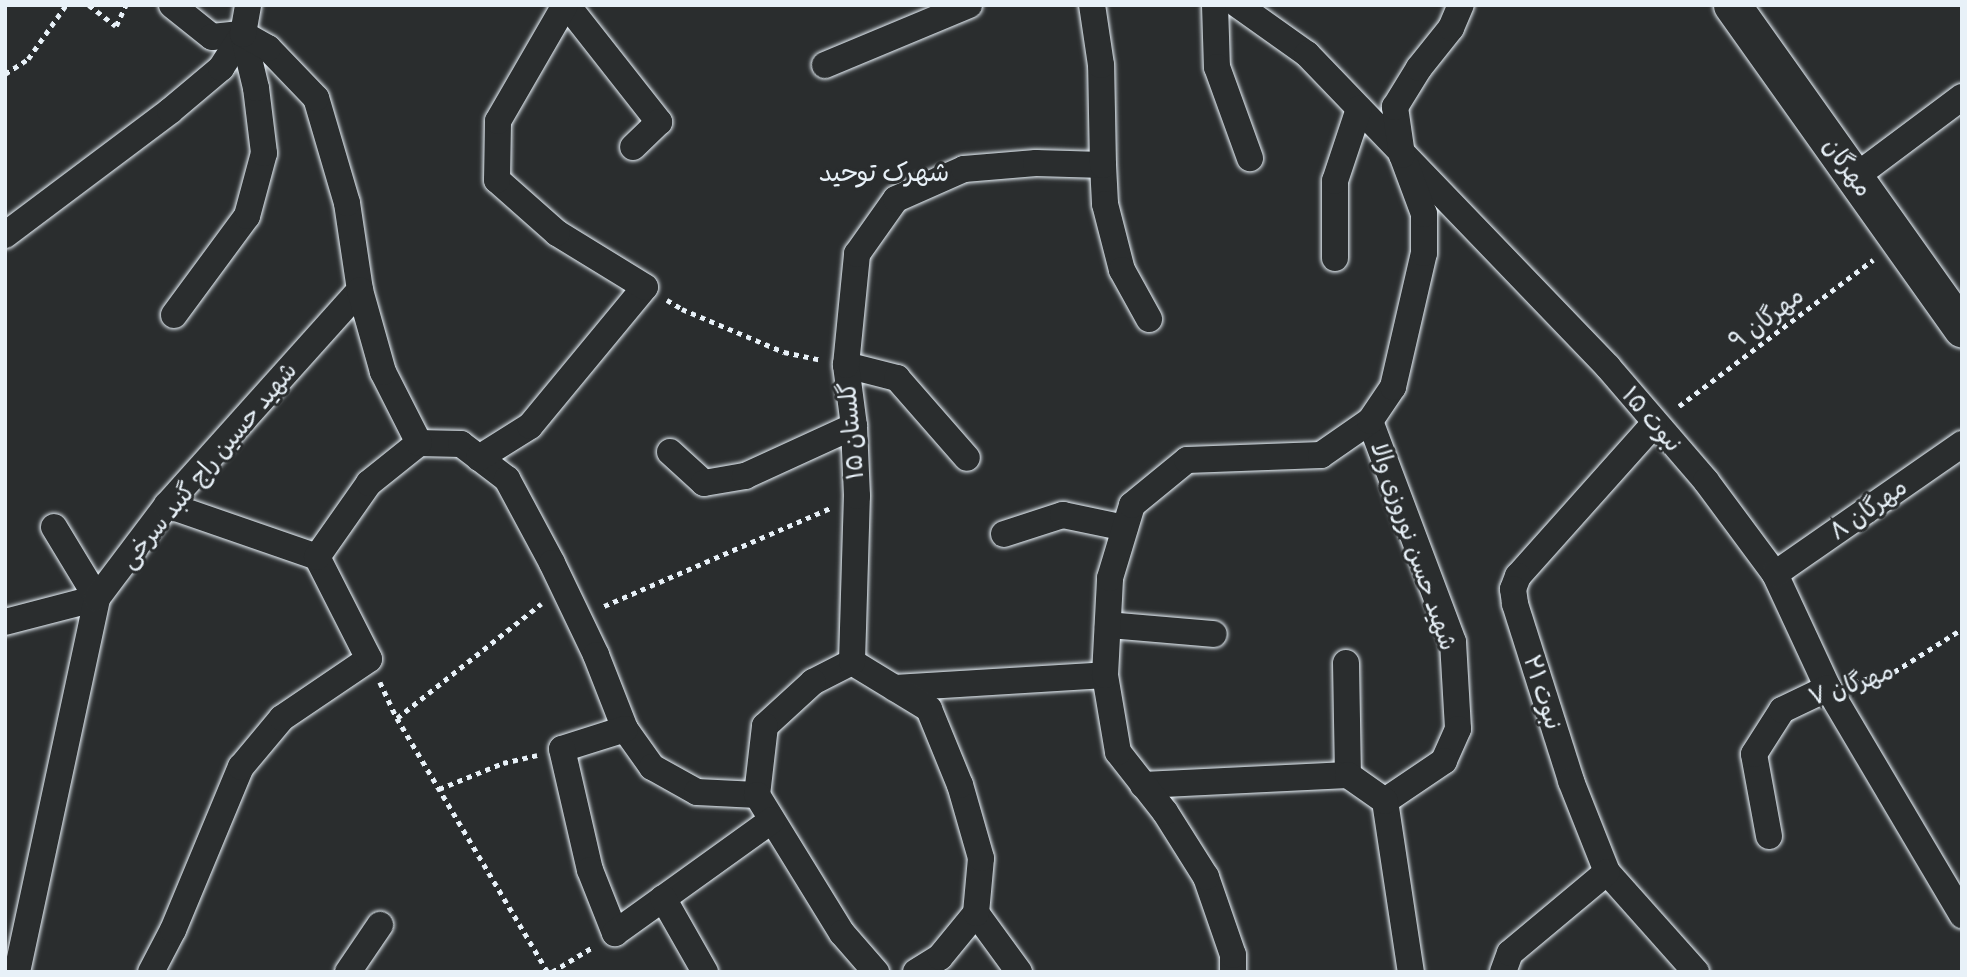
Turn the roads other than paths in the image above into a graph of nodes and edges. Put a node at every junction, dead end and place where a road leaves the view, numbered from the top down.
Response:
1 (172, 5) edge
2 (248, 5) edge
3 (566, 5) edge
4 (969, 5) edge
5 (1091, 5) edge
6 (1215, 5) edge
7 (1238, 5) edge
8 (1461, 5) edge
9 (1732, 5) edge
10 (243, 34) junction
11 (825, 65) dead end
12 (1962, 97) edge
13 (1359, 109) junction
14 (633, 147) dead end
15 (1402, 155) junction
16 (1250, 158) dead end
17 (1102, 165) junction
18 (1855, 177) junction
19 (5, 235) edge
20 (1335, 258) dead end
21 (360, 290) junction
22 (174, 315) dead end
23 (1149, 319) dead end
24 (1962, 329) edge
25 (845, 365) junction
26 (1370, 421) junction
27 (1654, 424) junction
28 (854, 426) junction
29 (419, 443) junction
30 (1962, 444) edge
31 (670, 452) dead end
32 (479, 458) junction
33 (967, 458) dead end
34 (167, 505) junction
35 (54, 527) dead end
36 (1125, 528) junction
37 (1004, 534) dead end
38 (317, 557) junction
39 (1775, 574) junction
40 (97, 598) junction
41 (5, 622) edge
42 (1108, 625) junction
43 (1214, 634) dead end
44 (852, 662) junction
45 (1346, 663) dead end
46 (1105, 674) junction
47 (895, 688) junction
48 (1828, 688) junction
49 (625, 729) junction
50 (1348, 775) junction
51 (1143, 785) junction
52 (757, 795) junction
53 (1385, 801) junction
54 (772, 820) junction
55 (1769, 836) dead end
56 (1607, 872) junction
57 (663, 898) junction
58 (976, 913) junction
59 (1962, 915) edge
60 (380, 925) dead end
61 (17, 972) edge
62 (150, 972) edge
63 (348, 972) edge
64 (705, 972) edge
65 (876, 972) edge
66 (916, 972) edge
67 (1018, 972) edge
68 (1233, 972) edge
69 (1411, 972) edge
70 (1503, 972) edge
71 (1696, 972) edge

1 - 10 street
2 - 10 street
3 - 14 street
3 - 32 street
4 - 11 street
5 - 17 street
6 - 16 street
7 - 13 street, نبوت ۱۵
8 - 15 street
9 - 18 street, مهرگان
10 - 19 street
10 - 21 street
10 - 22 street
12 - 18 street
13 - 15 street, نبوت ۱۵
13 - 20 street
15 - 26 street
15 - 27 street, نبوت ۱۵
17 - 23 street
17 - 25 street, گلستان ۱۵
18 - 24 street, مهرگان
21 - 29 street
21 - 34 street, شهید حسین راج گنبد سرخی
25 - 28 street, گلستان ۱۵
25 - 33 street
26 - 36 street
26 - 53 street, شهید حسن نوروزی والا
27 - 39 street, نبوت ۱۵
27 - 56 street, نبوت ۲۱
28 - 31 street
28 - 44 street, گلستان ۱۵
29 - 32 street
29 - 38 street
30 - 39 street, مهرگان ۸
32 - 49 street
34 - 38 street
34 - 40 street, شهید حسین راج گنبد سرخی
35 - 40 street
36 - 37 street
36 - 42 street
38 - 62 street
39 - 48 street, نبوت ۱۵
40 - 41 street
40 - 61 street, شهید حسین راج گنبد سرخی
42 - 43 street
42 - 46 street
44 - 47 street
44 - 52 street
45 - 50 street
46 - 47 street
46 - 51 street
47 - 58 street
48 - 55 street, مهرگان ۷
48 - 59 street, نبوت ۱۵
49 - 52 street
49 - 57 street
50 - 51 street
50 - 53 street
51 - 68 street
52 - 54 street
53 - 69 street
54 - 57 street
54 - 65 street
56 - 70 street
56 - 71 street, نبوت ۲۱
57 - 64 street
58 - 66 street
58 - 67 street
60 - 63 street

